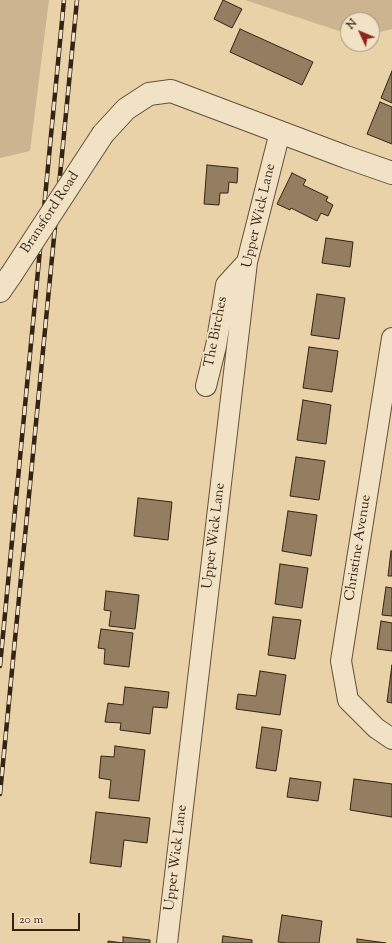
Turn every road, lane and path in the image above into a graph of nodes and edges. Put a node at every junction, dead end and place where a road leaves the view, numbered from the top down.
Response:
1 (280, 132) junction
2 (392, 173) edge
3 (247, 262) junction
4 (5, 283) edge
5 (392, 338) edge
6 (206, 386) dead end
7 (392, 739) edge
8 (167, 943) edge

1 - 2 street
1 - 3 street, Upper Wick Lane
1 - 4 street, Bransford Road, bridge
3 - 6 street, The Birches
3 - 8 street, Upper Wick Lane
5 - 7 street, Christine Avenue

